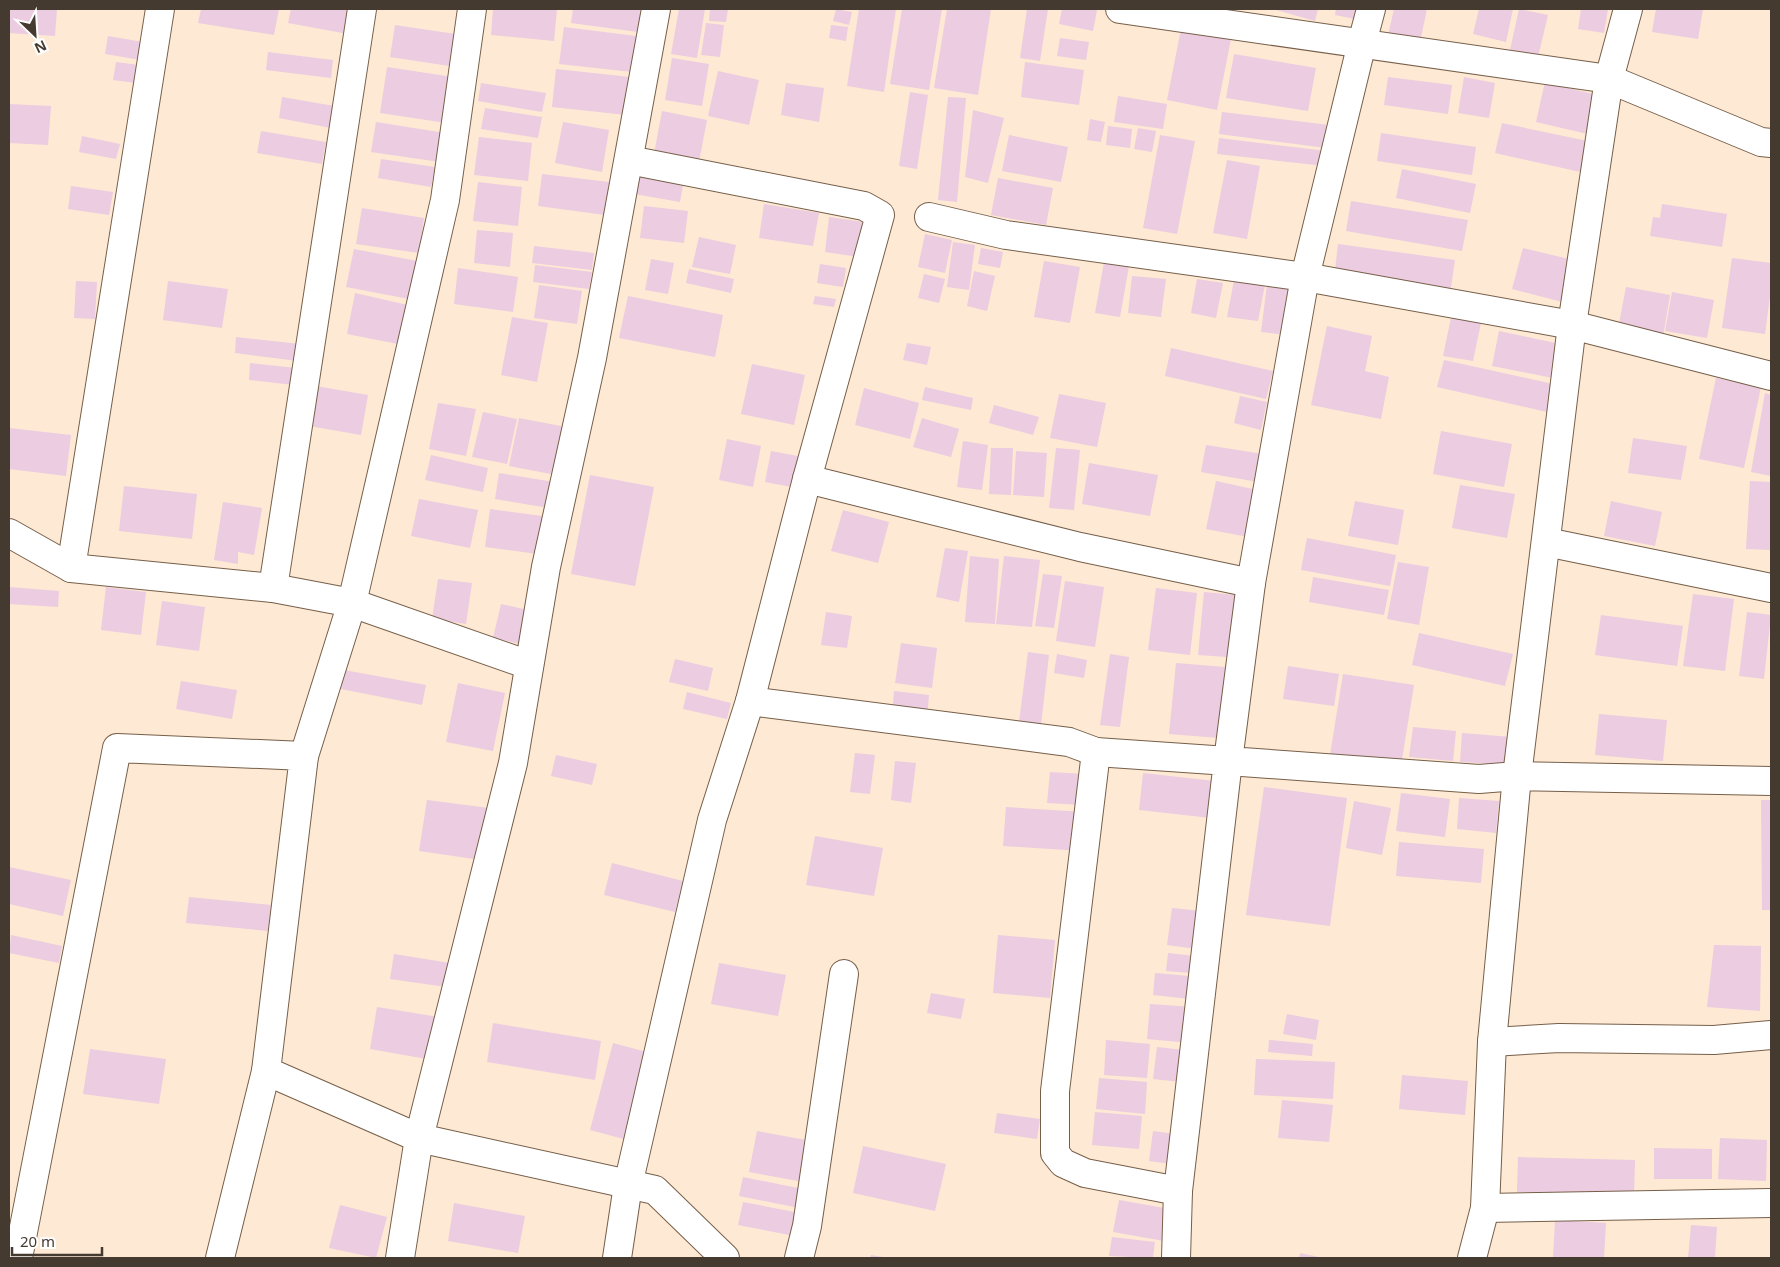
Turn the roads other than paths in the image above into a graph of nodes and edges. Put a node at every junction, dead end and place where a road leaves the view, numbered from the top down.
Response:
1 (160, 9) edge
2 (362, 9) edge
3 (472, 9) edge
4 (656, 9) edge
5 (1120, 9) edge
6 (1371, 9) edge
7 (1628, 9) edge
8 (1362, 42) junction
9 (1609, 79) junction
10 (1771, 143) edge
11 (629, 160) junction
12 (929, 217) dead end
13 (1305, 277) junction
14 (1572, 325) junction
15 (1771, 376) edge
16 (807, 479) junction
17 (9, 533) edge
18 (1546, 542) junction
19 (72, 568) junction
20 (1251, 583) junction
21 (273, 588) junction
22 (1771, 588) edge
23 (352, 603) junction
24 (529, 665) junction
25 (750, 701) junction
26 (1096, 752) junction
27 (304, 756) junction
28 (1228, 761) junction
29 (1518, 776) junction
30 (1771, 781) edge
31 (844, 974) dead end
32 (1771, 1035) edge
33 (1492, 1042) junction
34 (266, 1071) junction
35 (419, 1138) junction
36 (628, 1185) junction
37 (1178, 1191) junction
38 (1771, 1203) edge
39 (1485, 1208) junction
40 (18, 1258) edge
41 (220, 1258) edge
42 (400, 1258) edge
43 (617, 1258) edge
44 (725, 1258) edge
45 (799, 1258) edge
46 (1176, 1258) edge
47 (1472, 1258) edge

1 - 19 street
2 - 21 street
3 - 23 street
4 - 11 street
5 - 8 street
6 - 8 street
7 - 9 street
8 - 9 street
8 - 13 street
9 - 10 street
9 - 14 street
11 - 16 street
11 - 24 street
12 - 13 street
13 - 14 street
13 - 20 street
14 - 15 street
14 - 18 street
16 - 20 street
16 - 25 street
17 - 19 street
18 - 22 street
18 - 29 street
19 - 21 street
20 - 28 street
21 - 23 street
23 - 24 street
23 - 27 street
24 - 35 street
25 - 26 street
25 - 36 street
26 - 28 street
26 - 37 street
27 - 34 street
27 - 40 street
28 - 29 street
28 - 37 street
29 - 30 street
29 - 33 street
31 - 45 street
32 - 33 street
33 - 39 street
34 - 35 street
34 - 41 street
35 - 36 street
35 - 42 street
36 - 43 street
36 - 44 street
37 - 46 street
38 - 39 street
39 - 47 street

